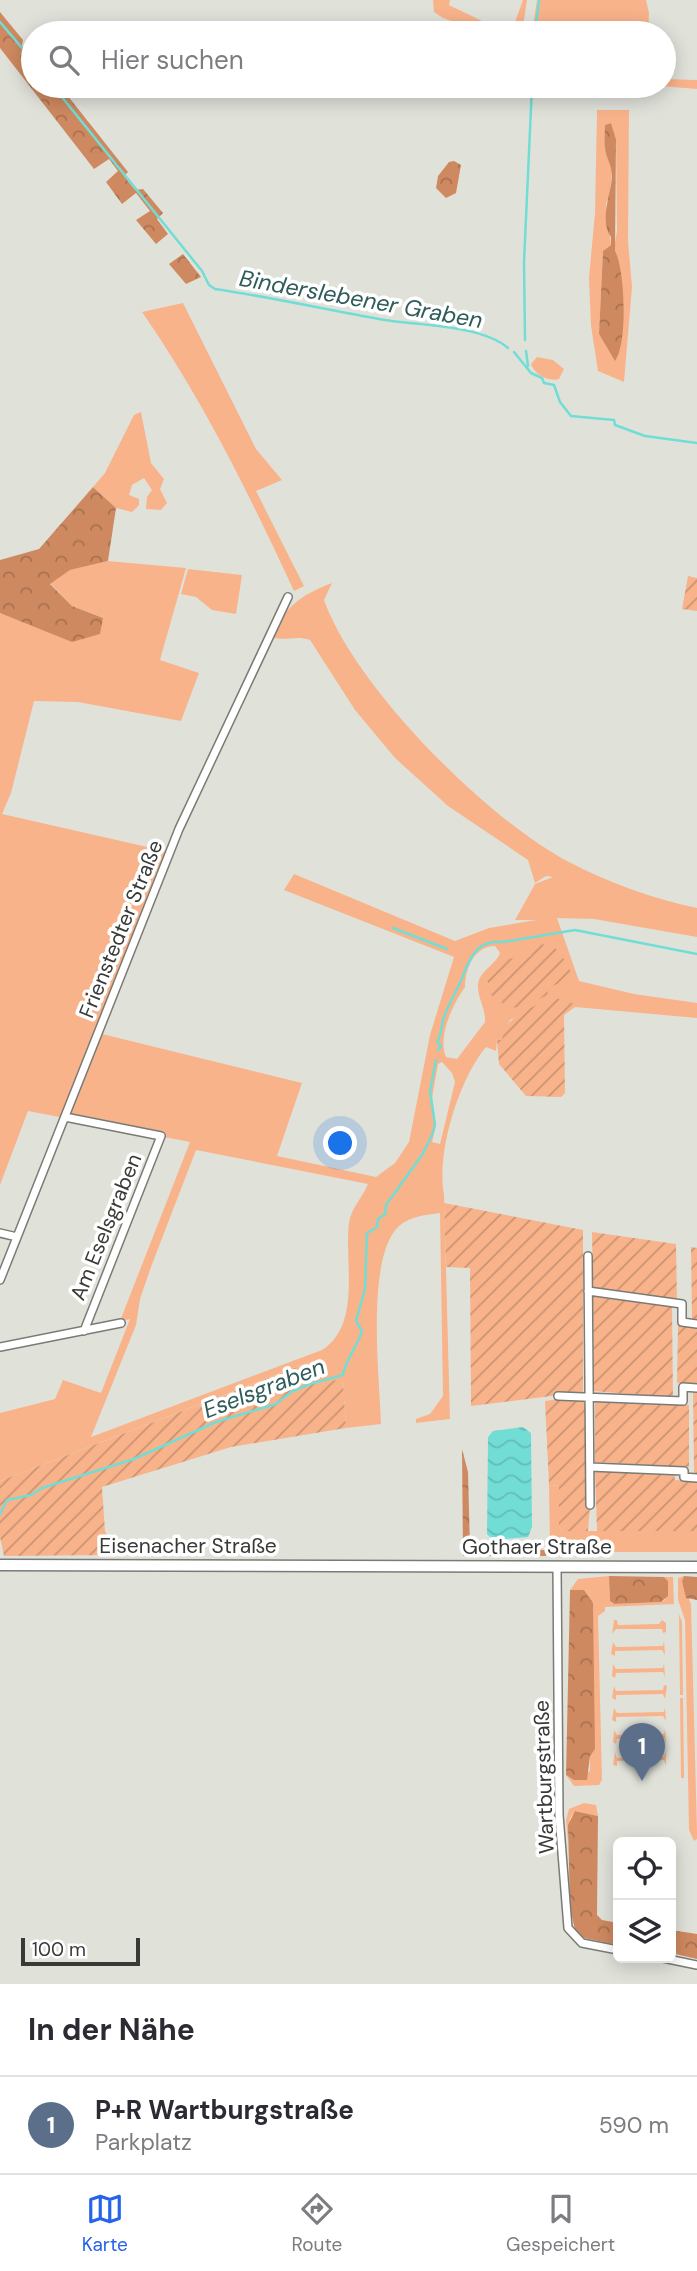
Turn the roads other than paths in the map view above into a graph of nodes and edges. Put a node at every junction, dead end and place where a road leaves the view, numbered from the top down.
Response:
1 (288, 597) dead end
2 (65, 1116) junction
3 (0, 1233) edge
4 (17, 1237) junction
5 (588, 1256) dead end
6 (0, 1280) edge
7 (588, 1291) junction
8 (121, 1323) dead end
9 (697, 1324) edge
10 (84, 1331) junction
11 (0, 1347) edge
12 (697, 1388) edge
13 (588, 1395) junction
14 (558, 1396) dead end
15 (590, 1468) junction
16 (697, 1478) edge
17 (590, 1505) dead end
18 (0, 1566) edge
19 (377, 1566) joint
20 (557, 1567) junction
21 (697, 1567) edge
22 (613, 1949) edge
23 (676, 1961) edge
24 (697, 1965) edge

1 - 2 street, Frienstedter Straße
2 - 4 street, Frienstedter Straße
2 - 10 street, Am Eselsgraben
3 - 4 street
4 - 6 street, Frienstedter Straße
5 - 7 street
7 - 9 street
7 - 13 street
8 - 10 street
10 - 11 street
12 - 13 street
13 - 14 street
13 - 15 street
15 - 16 street
15 - 17 street
18 - 19 main road, Eisenacher Straße
19 - 20 main road, Gothaer Straße
20 - 21 main road, Gothaer Straße
20 - 22 street, Wartburgstraße
23 - 24 street

